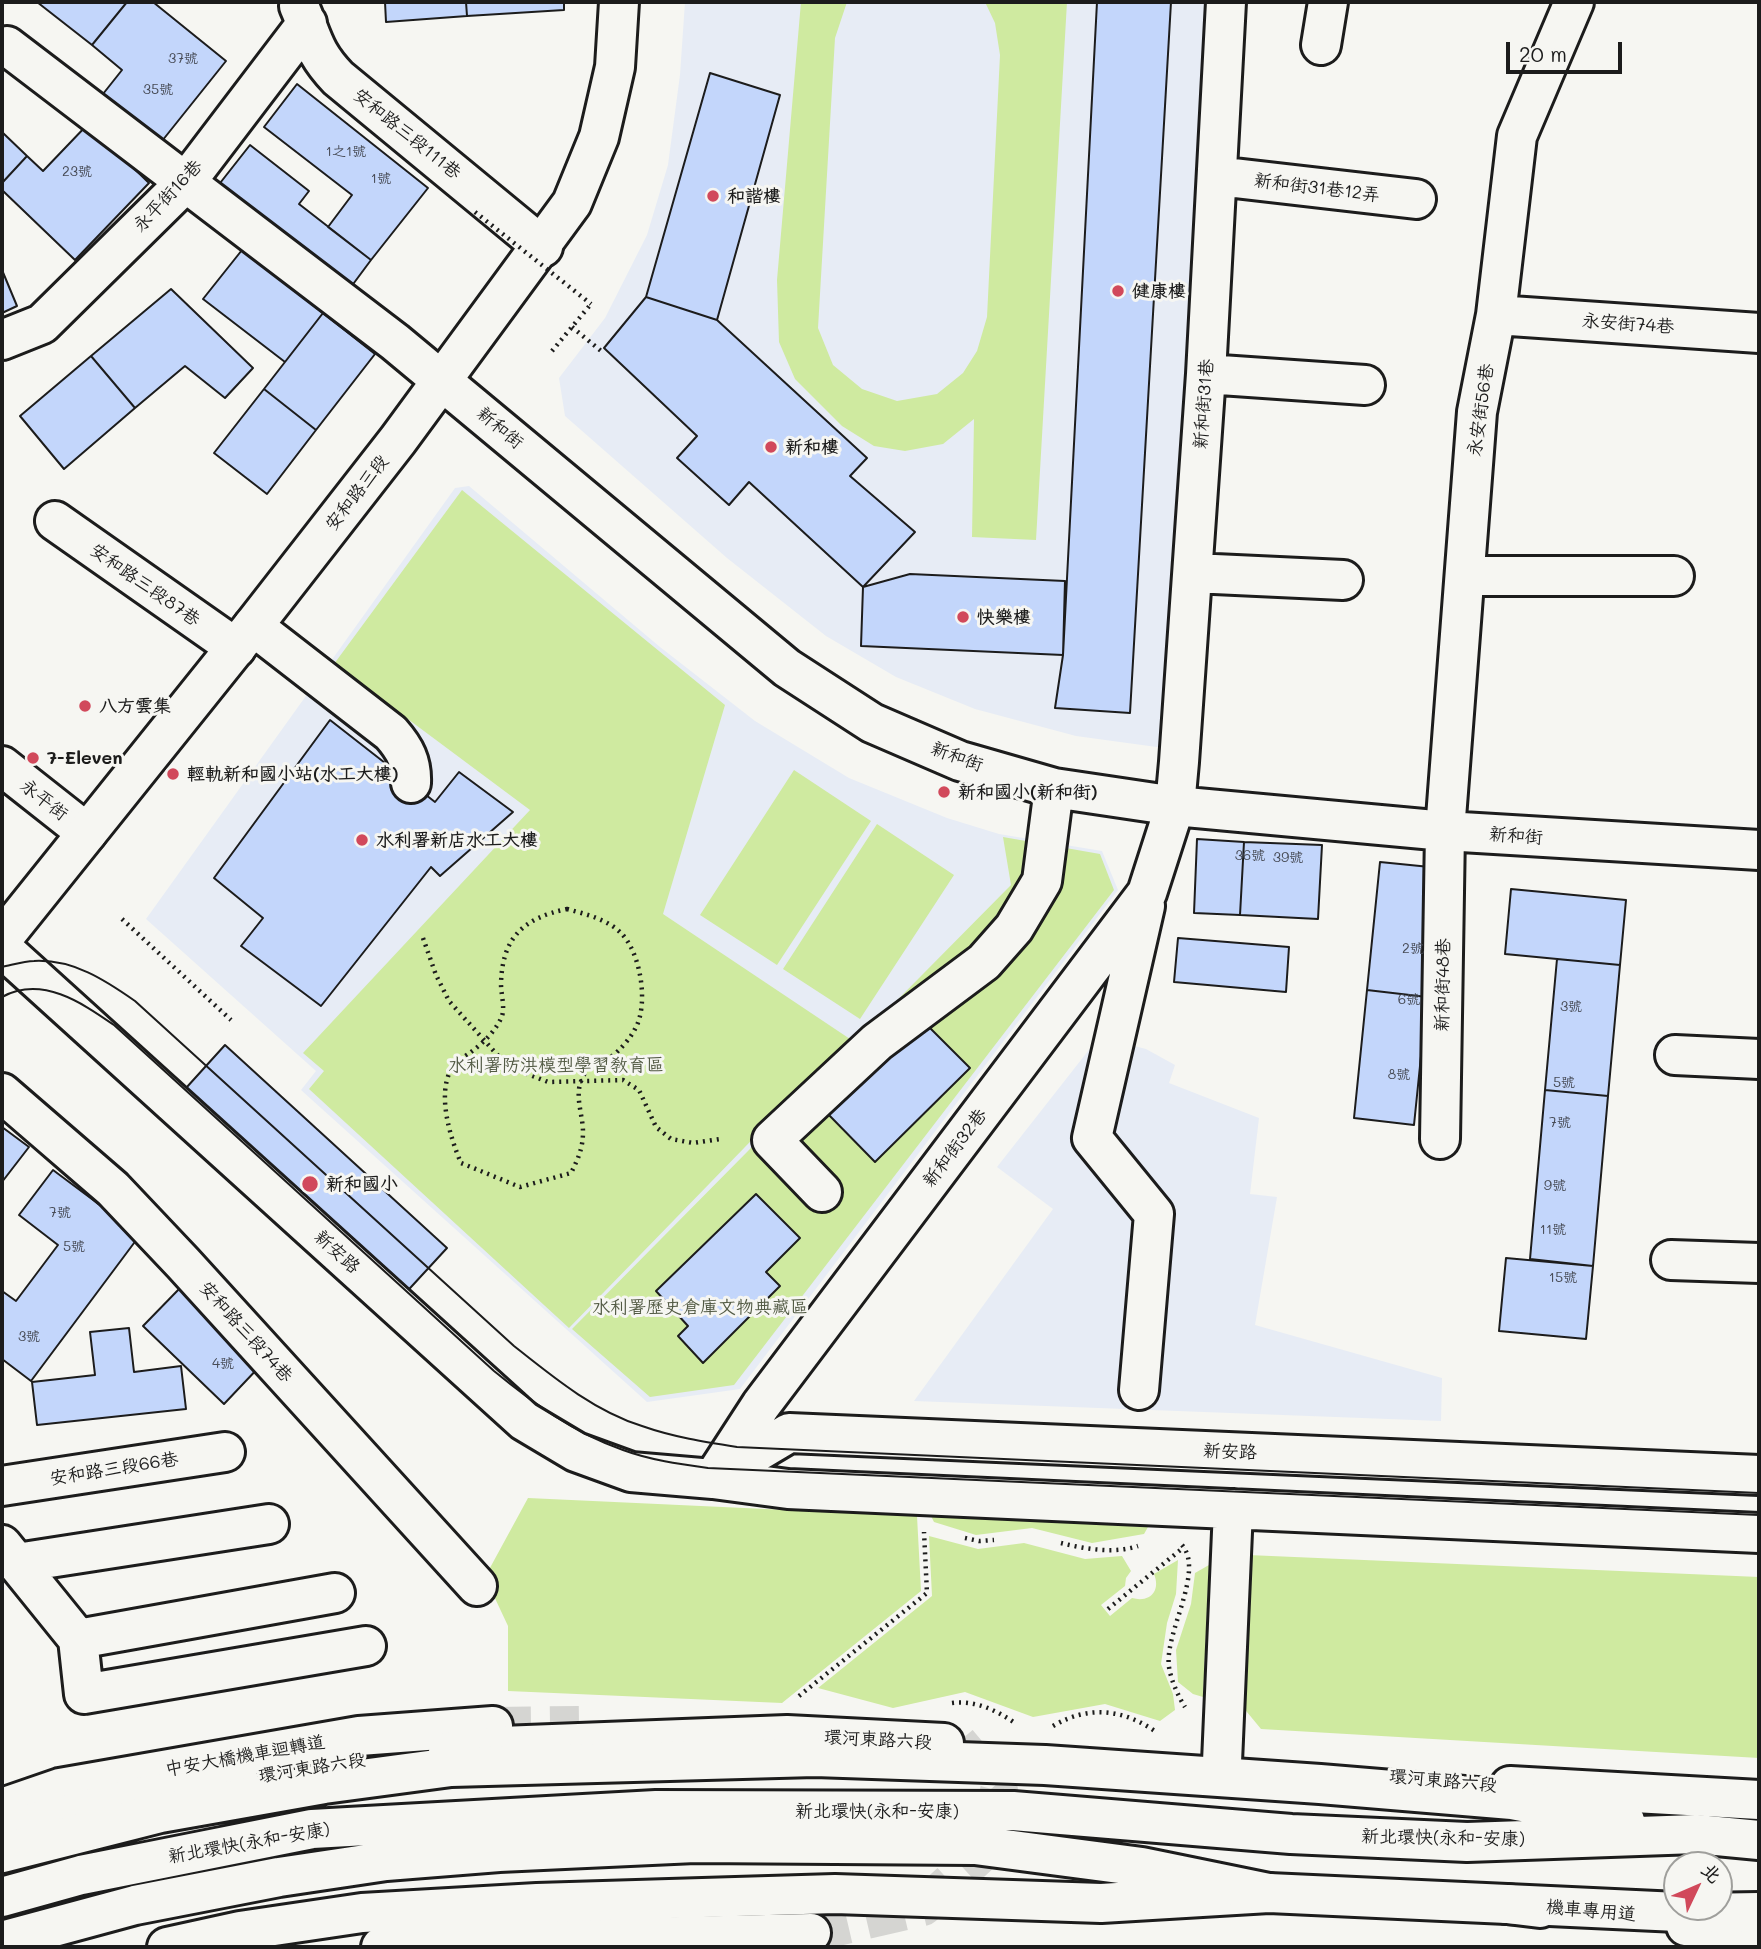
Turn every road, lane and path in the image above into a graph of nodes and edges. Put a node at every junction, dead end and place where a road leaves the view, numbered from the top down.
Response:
1 (619, 2) edge
2 (1226, 2) edge
3 (1328, 2) edge
4 (1574, 2) edge
5 (302, 13) edge
6 (1321, 44) dead end
7 (6, 46) dead end
8 (1217, 176) junction
9 (186, 182) junction
10 (1416, 199) dead end
11 (475, 212) dead end
12 (543, 247) junction
13 (1496, 315) junction
14 (572, 327) junction
15 (1759, 333) edge
16 (2, 340) edge
17 (552, 351) dead end
18 (601, 351) dead end
19 (1206, 374) junction
20 (442, 380) junction
21 (1365, 385) dead end
22 (55, 521) dead end
23 (1193, 573) junction
24 (1465, 576) junction
25 (1674, 576) dead end
26 (1343, 580) dead end
27 (244, 637) junction
28 (2, 766) edge
29 (411, 783) dead end
30 (1054, 788) junction
31 (1175, 806) junction
32 (1445, 831) junction
33 (87, 833) junction
34 (1759, 850) edge
35 (1147, 893) junction
36 (122, 919) dead end
37 (6, 929) edge
38 (423, 938) dead end
39 (232, 1020) dead end
40 (483, 1041) junction
41 (1675, 1055) dead end
42 (1759, 1059) edge
43 (580, 1082) junction
44 (2, 1093) edge
45 (720, 1139) dead end
46 (1440, 1139) dead end
47 (822, 1192) dead end
48 (1671, 1260) dead end
49 (1759, 1262) edge
50 (1139, 1390) dead end
51 (225, 1452) dead end
52 (1759, 1475) edge
53 (713, 1479) junction
54 (2, 1486) edge
55 (1233, 1509) junction
56 (269, 1524) dead end
57 (923, 1525) dead end
58 (1759, 1533) edge
59 (956, 1535) dead end
60 (998, 1539) dead end
61 (1056, 1541) dead end
62 (1175, 1541) dead end
63 (1140, 1545) dead end
64 (1184, 1547) junction
65 (10, 1554) edge
66 (477, 1586) dead end
67 (335, 1593) dead end
68 (1108, 1609) dead end
69 (78, 1639) junction
70 (366, 1646) dead end
71 (796, 1706) dead end
72 (1191, 1716) dead end
73 (493, 1726) tunnel mouth
74 (1047, 1730) dead end
75 (1162, 1737) dead end
76 (1222, 1762) junction
77 (1759, 1800) edge
78 (2, 1808) edge
79 (2, 1830) edge
80 (1696, 1834) junction
81 (1759, 1840) edge
82 (2, 1853) edge
83 (1269, 1893) junction
84 (2, 1897) edge
85 (1507, 1904) junction
86 (1759, 1912) edge
87 (1759, 1922) edge
88 (811, 1933) tunnel mouth
89 (1759, 1934) edge
90 (2, 1941) edge
91 (167, 1947) edge
92 (381, 1947) edge

1 - 12 main road, 安和路三段
2 - 8 main road, 新和街31巷
3 - 6 main road
4 - 13 main road, 永安街56巷
5 - 9 main road, 永平街16巷
5 - 12 main road, 安和路三段111巷
7 - 9 main road, 新和街
8 - 10 main road, 新和街31巷12弄
8 - 19 main road, 新和街31巷
9 - 16 main road, 永平街16巷
9 - 20 main road, 新和街
11 - 14 path, bridge
12 - 20 main road, 安和路三段
13 - 15 main road, 永安街74巷
13 - 24 main road, 永安街56巷
14 - 17 path
14 - 18 path
19 - 21 main road
19 - 23 main road, 新和街31巷
20 - 27 main road, 安和路三段
20 - 30 main road, 新和街
22 - 27 main road, 安和路三段87巷
23 - 26 main road
23 - 31 main road, 新和街31巷
24 - 25 main road
24 - 32 main road, 永安街56巷
27 - 29 main road, 安和路三段87巷
27 - 33 main road, 安和路三段
28 - 33 main road, 永平街
30 - 31 main road, 新和街
30 - 47 main road
31 - 32 main road, 新和街
31 - 35 main road, 新和街32巷
32 - 34 main road, 新和街
32 - 46 main road, 新和街48巷
33 - 37 main road, 安和路三段
35 - 50 main road
35 - 53 main road, 新和街32巷
36 - 39 path
37 - 53 main road, 新安路
38 - 40 path
40 - 43 path
40 - 43 path
40 - 43 path
41 - 42 main road
43 - 45 path
44 - 66 main road, 安和路三段74巷
48 - 49 main road
51 - 54 main road, 安和路三段66巷
52 - 53 main road, 新安路
53 - 55 main road, 新安路
55 - 58 main road, 新安路
55 - 76 main road
56 - 65 main road
57 - 71 path
59 - 60 path
61 - 63 path
62 - 64 path
64 - 68 path
64 - 72 path
65 - 69 main road
67 - 69 main road
69 - 70 main road
73 - 78 main road, 中安大橋機車迴轉道
74 - 75 path
76 - 77 main road, 環河東路六段
76 - 79 main road, 環河東路六段
80 - 81 main road, 新北環快(永和-安康)
80 - 82 main road
80 - 84 main road, 新北環快(永和-安康)
83 - 85 main road
83 - 90 main road
83 - 91 main road
85 - 86 main road
85 - 87 main road, 機車專用道
85 - 89 main road
88 - 92 main road

